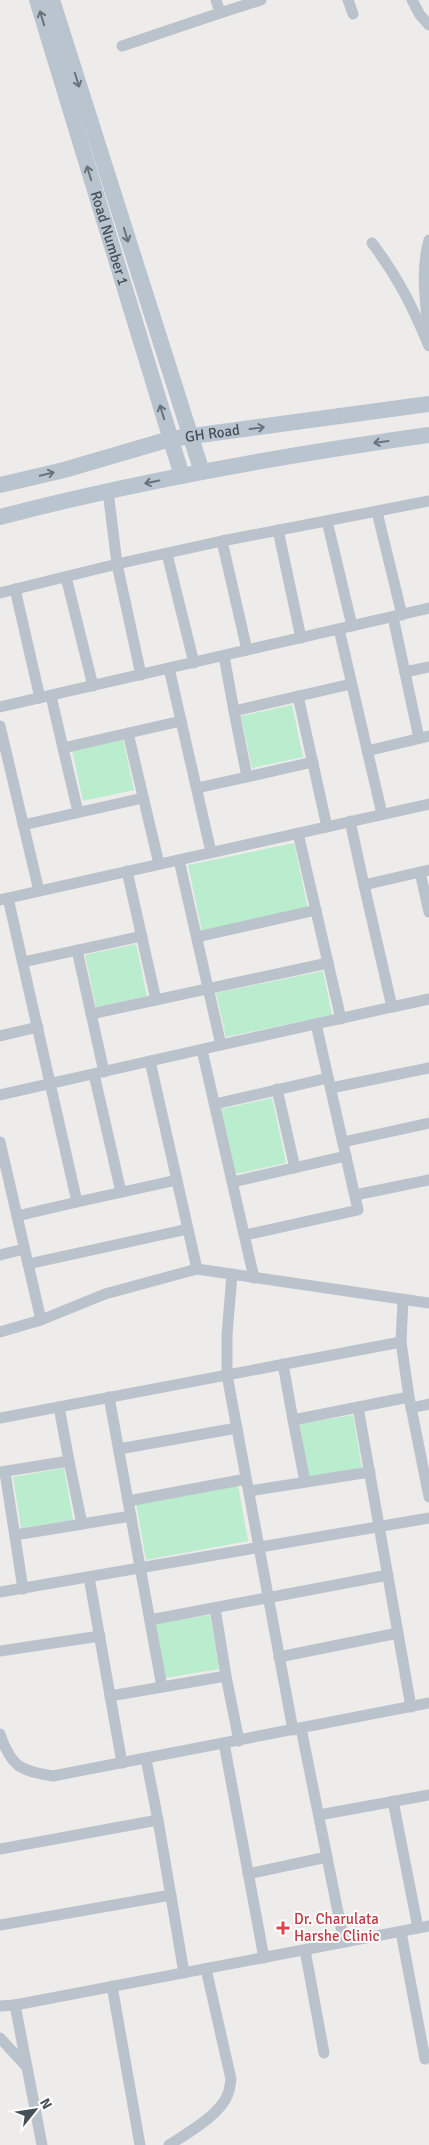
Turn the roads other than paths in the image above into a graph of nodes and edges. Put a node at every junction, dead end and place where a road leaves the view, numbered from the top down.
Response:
1 (37, 0) edge
2 (52, 0) edge
3 (216, 0) edge
4 (261, 0) edge
5 (348, 0) edge
6 (412, 0) edge
7 (220, 13) junction
8 (352, 14) dead end
9 (429, 25) edge
10 (122, 46) dead end
11 (429, 240) edge
12 (372, 243) dead end
13 (429, 338) edge
14 (429, 346) edge
15 (429, 404) edge
16 (429, 435) edge
17 (190, 437) junction
18 (170, 439) junction
19 (202, 472) junction
20 (182, 476) junction
21 (0, 485) edge
22 (108, 491) junction
23 (429, 501) edge
24 (377, 512) junction
25 (0, 517) edge
26 (327, 521) junction
27 (278, 530) junction
28 (222, 541) junction
29 (167, 554) junction
30 (117, 564) junction
31 (66, 577) junction
32 (15, 589) junction
33 (0, 593) edge
34 (429, 608) edge
35 (398, 616) junction
36 (352, 626) junction
37 (339, 629) junction
38 (301, 638) junction
39 (247, 650) junction
40 (224, 656) junction
41 (194, 663) junction
42 (429, 667) edge
43 (169, 668) junction
44 (405, 672) junction
45 (141, 675) junction
46 (352, 684) junction
47 (92, 686) junction
48 (298, 696) junction
49 (45, 697) junction
50 (0, 707) edge
51 (234, 711) junction
52 (181, 721) junction
53 (0, 726) edge
54 (128, 733) junction
55 (424, 737) edge
56 (63, 748) junction
57 (367, 751) junction
58 (313, 762) junction
59 (4, 763) edge
60 (247, 777) junction
61 (197, 788) junction
62 (143, 798) junction
63 (429, 804) edge
64 (78, 812) junction
65 (382, 814) junction
66 (350, 821) junction
67 (23, 825) junction
68 (327, 826) junction
69 (298, 833) junction
70 (212, 852) junction
71 (179, 860) junction
72 (159, 864) junction
73 (127, 871) junction
74 (424, 871) edge
75 (364, 885) junction
76 (39, 891) junction
77 (4, 899) edge
78 (316, 910) junction
79 (429, 912) edge
80 (142, 936) junction
81 (197, 937) junction
82 (77, 950) junction
83 (23, 962) junction
84 (328, 962) junction
85 (208, 989) junction
86 (429, 999) edge
87 (156, 1000) junction
88 (392, 1007) junction
89 (91, 1014) junction
90 (341, 1019) junction
91 (316, 1024) junction
92 (38, 1027) junction
93 (0, 1036) edge
94 (221, 1046) junction
95 (202, 1050) junction
96 (150, 1062) junction
97 (429, 1068) edge
98 (99, 1073) junction
99 (329, 1083) junction
100 (50, 1084) junction
101 (277, 1089) junction
102 (0, 1095) edge
103 (215, 1104) junction
104 (429, 1123) edge
105 (0, 1142) edge
106 (343, 1142) junction
107 (346, 1156) junction
108 (295, 1168) junction
109 (177, 1180) junction
110 (429, 1180) edge
111 (232, 1182) junction
112 (121, 1192) junction
113 (355, 1195) junction
114 (78, 1202) junction
115 (17, 1216) junction
116 (188, 1228) junction
117 (245, 1235) junction
118 (24, 1249) junction
119 (0, 1254) edge
120 (28, 1264) junction
121 (197, 1269) junction
122 (232, 1274) junction
123 (254, 1278) junction
124 (403, 1300) junction
125 (429, 1303) edge
126 (40, 1320) junction
127 (0, 1332) edge
128 (401, 1342) junction
129 (283, 1364) junction
130 (227, 1375) junction
131 (109, 1397) junction
132 (410, 1402) junction
133 (429, 1404) edge
134 (59, 1407) junction
135 (358, 1407) junction
136 (0, 1418) edge
137 (293, 1420) junction
138 (237, 1428) junction
139 (118, 1450) junction
140 (69, 1461) junction
141 (426, 1464) edge
142 (3, 1472) edge
143 (370, 1472) junction
144 (246, 1479) junction
145 (305, 1482) junction
146 (248, 1491) junction
147 (429, 1497) edge
148 (128, 1501) junction
149 (131, 1516) junction
150 (429, 1518) edge
151 (82, 1524) junction
152 (380, 1527) junction
153 (15, 1535) junction
154 (259, 1548) junction
155 (141, 1568) junction
156 (388, 1575) junction
157 (89, 1577) junction
158 (23, 1589) junction
159 (0, 1592) edge
160 (269, 1599) junction
161 (215, 1608) junction
162 (150, 1620) junction
163 (398, 1633) junction
164 (100, 1636) junction
165 (0, 1650) edge
166 (279, 1657) junction
167 (226, 1676) junction
168 (162, 1687) junction
169 (110, 1696) junction
170 (429, 1704) edge
171 (411, 1707) junction
172 (297, 1729) junction
173 (0, 1734) edge
174 (239, 1741) junction
175 (224, 1743) junction
176 (146, 1759) junction
177 (122, 1763) junction
178 (429, 1794) edge
179 (393, 1801) junction
180 (319, 1815) junction
181 (158, 1820) junction
182 (0, 1849) edge
183 (327, 1857) junction
184 (248, 1874) junction
185 (170, 1895) junction
186 (0, 1925) edge
187 (424, 1927) edge
188 (401, 1932) junction
189 (344, 1942) junction
190 (305, 1950) junction
191 (264, 1958) junction
192 (206, 1969) junction
193 (184, 1973) junction
194 (112, 1986) junction
195 (15, 2005) junction
196 (0, 2006) edge
197 (0, 2038) edge
198 (324, 2053) dead end
199 (425, 2059) dead end
200 (26, 2066) junction
201 (42, 2145) edge
202 (140, 2145) edge
203 (169, 2145) edge

18 -> 1 street, Road Number 1
2 -> 17 street, Road Number 1
3 - 7 street
4 - 7 street
5 - 8 street
6 - 9 street
7 - 10 street
11 - 13 street
12 - 14 street
17 -> 15 street, GH Road
16 -> 19 street
17 - 18 street, GH Road
17 - 19 street, Road Number 1
18 - 20 street, Road Number 1
21 -> 18 street, GH Road
19 - 20 street
20 -> 22 street
22 - 25 street
22 - 30 street
23 - 24 street
24 - 26 street
24 - 35 street
26 - 27 street
26 - 36 street
27 - 28 street
27 - 38 street
28 - 29 street
28 - 39 street
29 - 30 street
29 - 41 street
30 - 31 street
30 - 45 street
31 - 32 street
31 - 47 street
32 - 33 street
32 - 49 street
34 - 35 street
35 - 36 street
35 - 44 street
36 - 37 street
37 - 38 street
37 - 46 street
38 - 39 street
39 - 40 street
40 - 41 street
40 - 51 street
41 - 43 street
42 - 44 street
43 - 45 street
43 - 52 street
44 - 55 street
45 - 47 street
46 - 48 street
46 - 57 street
47 - 49 street
48 - 51 street
48 - 58 street
49 - 50 street
49 - 56 street
51 - 60 street
52 - 54 street
52 - 61 street
53 - 59 street
54 - 56 street
54 - 62 street
55 - 57 street
56 - 64 street
57 - 65 street
58 - 60 street
58 - 68 street
59 - 67 street
60 - 61 street
61 - 70 street
62 - 64 street
62 - 72 street
63 - 65 street
64 - 67 street
65 - 66 street
66 - 68 street
66 - 75 street
67 - 76 street
68 - 69 street
69 - 70 street
69 - 78 street
70 - 71 street
71 - 72 street
71 - 81 street
72 - 73 street
73 - 76 street
73 - 80 street
74 - 75 street
74 - 79 street
75 - 88 street
76 - 77 street
77 - 83 street
78 - 81 street
78 - 84 street
80 - 82 street
80 - 87 street
81 - 85 street
82 - 83 street
82 - 89 street
83 - 92 street
84 - 85 street
84 - 90 street
85 - 87 street
85 - 94 street
86 - 88 street
87 - 89 street
88 - 90 street
89 - 98 street
90 - 91 street
91 - 94 street
91 - 99 street
92 - 93 street
92 - 100 street
94 - 95 street
95 - 96 street
95 - 103 street
96 - 98 street
96 - 109 street
97 - 99 street
98 - 100 street
98 - 112 street
99 - 101 street
99 - 106 street
100 - 102 street
100 - 114 street
101 - 103 street
101 - 108 street
103 - 111 street
104 - 106 street
105 - 115 street
106 - 107 street
107 - 108 street
107 - 113 street
108 - 111 street
109 - 112 street
109 - 116 street
110 - 113 street
111 - 117 street
112 - 114 street
113 - 117 street
114 - 115 street
115 - 118 street
116 - 120 street
116 - 121 street
117 - 123 street
118 - 119 street
118 - 120 street
120 - 126 street
121 - 122 street
121 - 126 street
122 - 123 street
122 - 130 street
123 - 124 street
124 - 125 street
124 - 128 street
126 - 127 street
128 - 129 street
128 - 132 street
129 - 130 street
129 - 137 street
130 - 131 street
130 - 138 street
131 - 134 street
131 - 139 street
132 - 133 street
132 - 135 street
132 - 141 street
134 - 136 street
134 - 140 street
135 - 137 street
135 - 143 street
137 - 145 street
138 - 139 street
138 - 144 street
139 - 148 street
140 - 142 street
140 - 151 street
141 - 147 street
142 - 153 street
143 - 145 street
143 - 152 street
144 - 146 street
144 - 148 street
145 - 146 street
146 - 154 street
148 - 149 street
149 - 151 street
149 - 155 street
150 - 152 street
151 - 153 street
152 - 154 street
152 - 156 street
153 - 158 street
154 - 155 street
154 - 160 street
155 - 157 street
155 - 162 street
156 - 160 street
156 - 163 street
157 - 158 street
157 - 164 street
158 - 159 street
160 - 161 street
160 - 166 street
161 - 162 street
161 - 167 street
162 - 168 street
163 - 166 street
163 - 171 street
164 - 165 street
164 - 169 street
166 - 172 street
167 - 168 street
167 - 174 street
168 - 169 street
169 - 177 street
170 - 171 street
171 - 172 street
172 - 174 street
172 - 180 street
173 - 177 street
174 - 175 street
175 - 176 street
175 - 184 street
176 - 177 street
176 - 181 street
178 - 179 street
179 - 180 street
179 - 187 street
180 - 183 street
181 - 182 street
181 - 185 street
183 - 184 street
183 - 189 street
184 - 191 street
185 - 186 street
185 - 193 street
187 - 188 street
188 - 189 street
188 - 199 street
189 - 190 street
190 - 191 street
190 - 198 street
191 - 192 street
192 - 193 street
192 - 203 street
193 - 194 street
194 - 195 street
194 - 202 street
195 - 196 street
195 - 200 street
197 - 200 street
200 - 201 street

